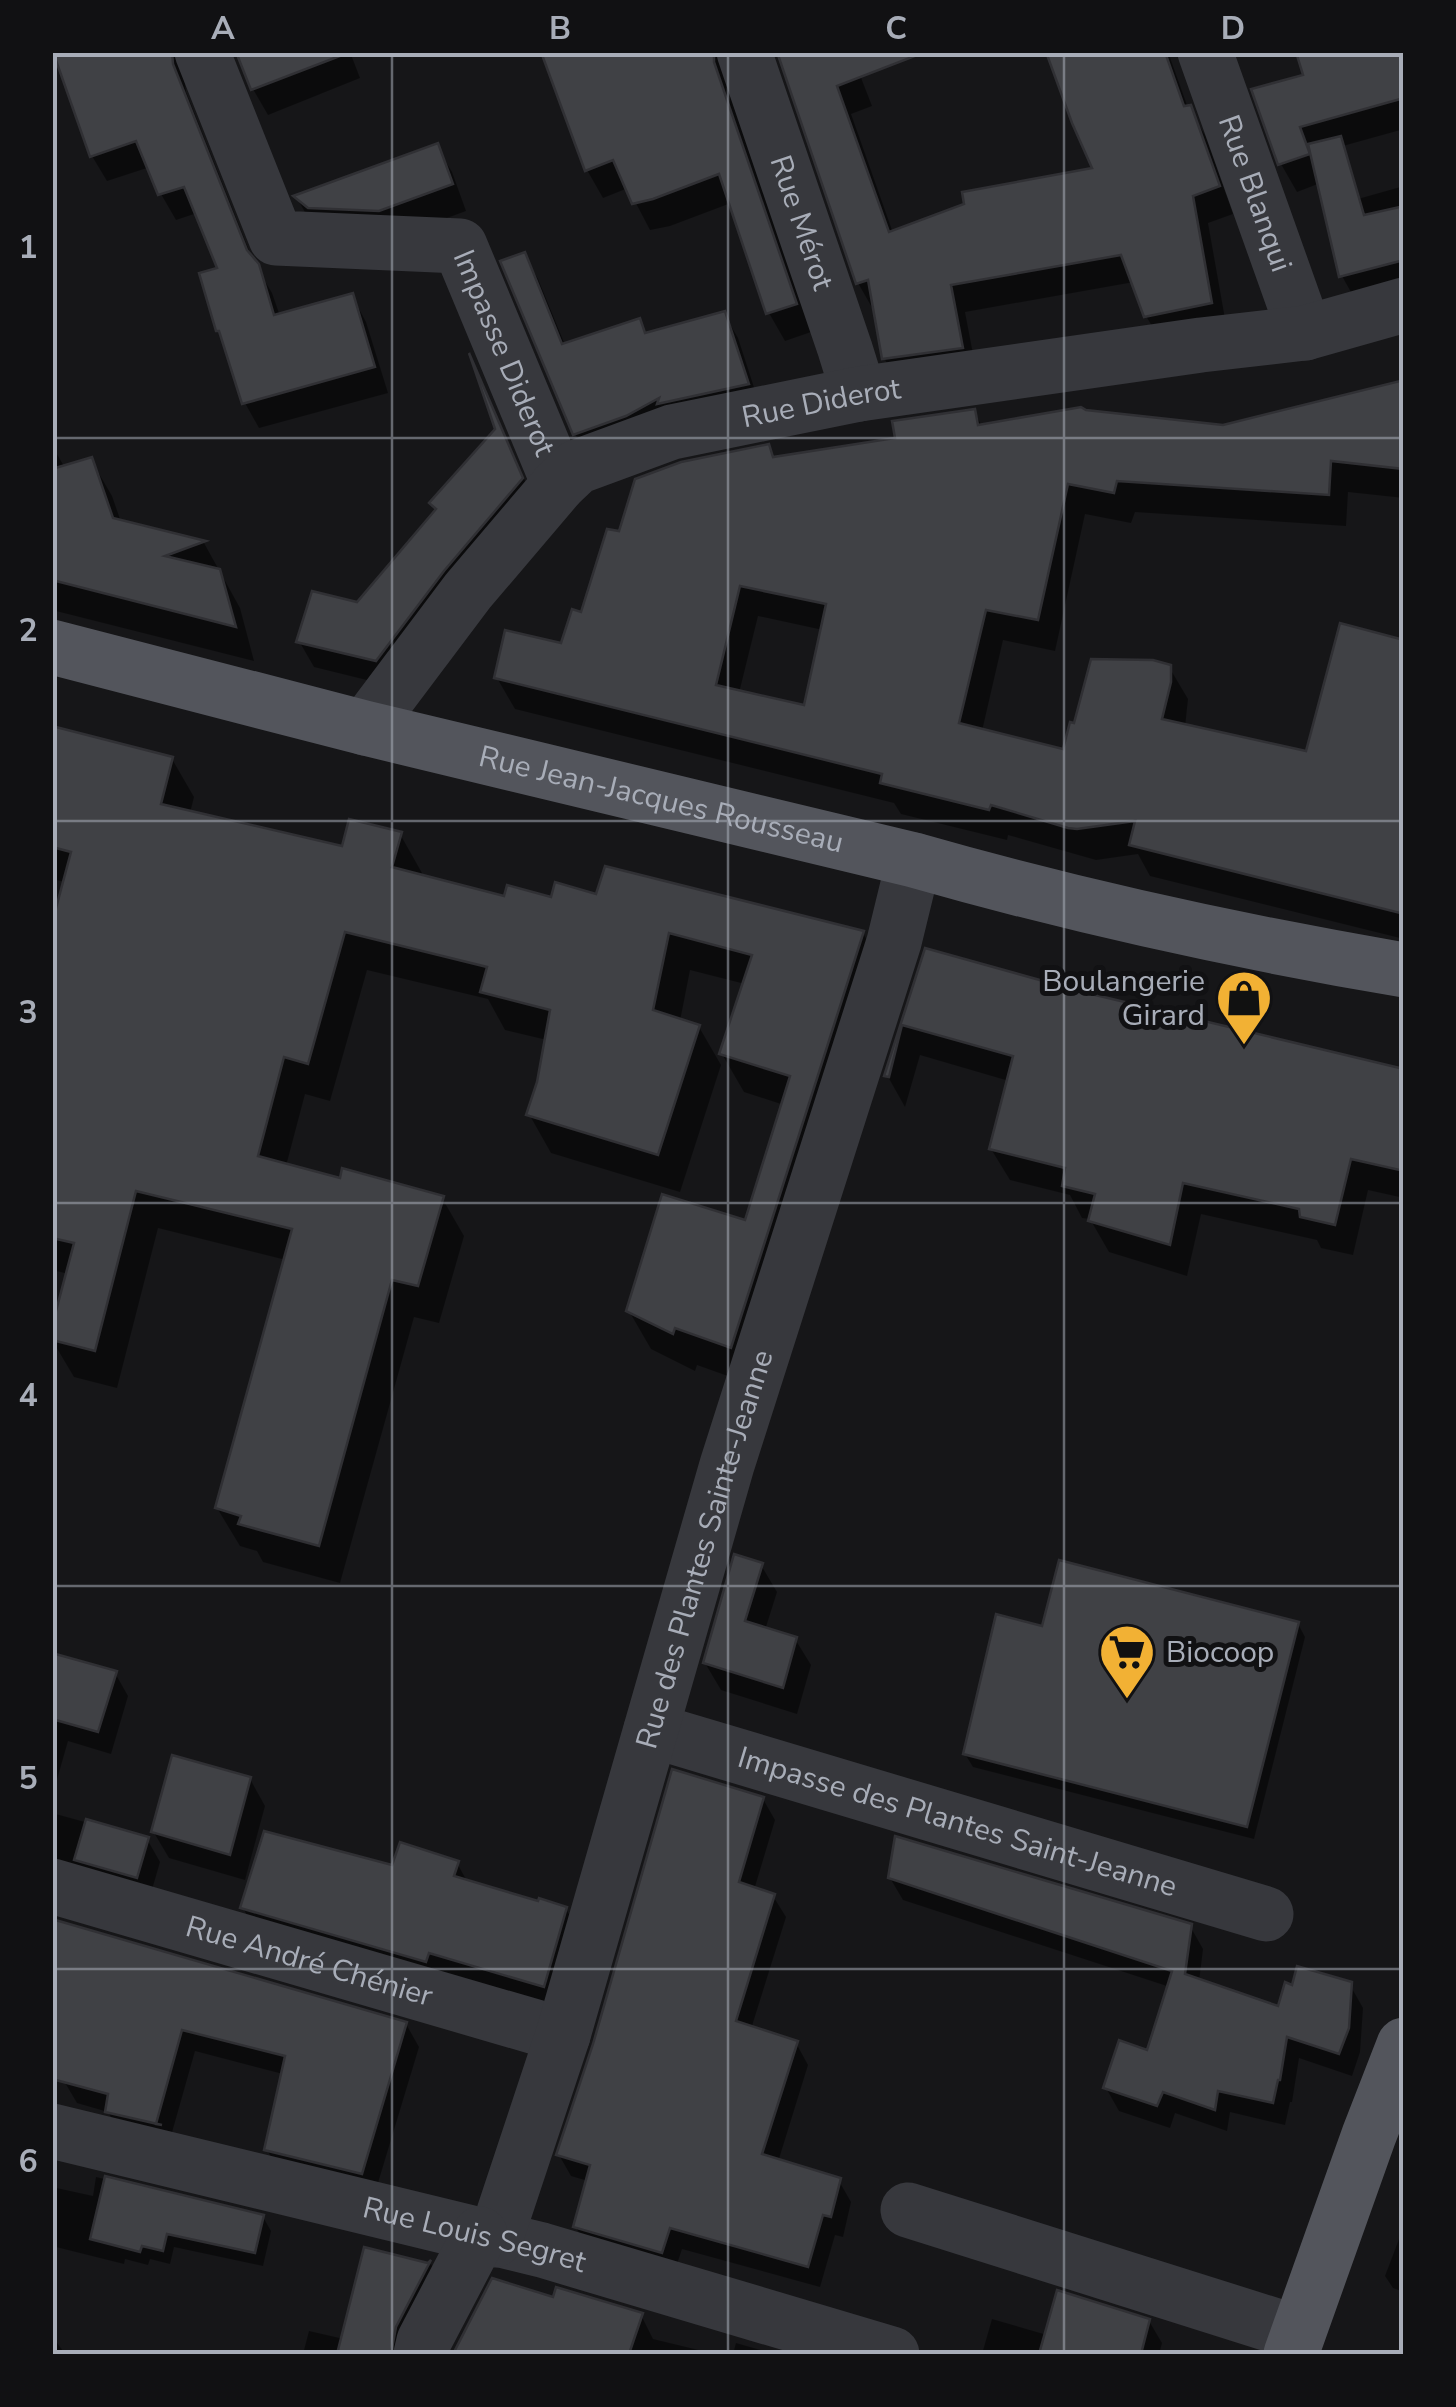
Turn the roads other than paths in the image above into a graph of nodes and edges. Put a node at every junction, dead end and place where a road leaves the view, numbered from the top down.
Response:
1 (202, 52) edge
2 (744, 52) edge
3 (1205, 52) edge
4 (1404, 305) edge
5 (1304, 333) junction
6 (858, 394) junction
7 (558, 484) junction
8 (52, 647) edge
9 (364, 728) junction
10 (914, 860) junction
11 (1269, 947) junction
12 (1404, 970) edge
13 (1404, 1000) edge
14 (651, 1730) junction
15 (52, 1886) edge
16 (1266, 1914) dead end
17 (564, 2036) junction
18 (1404, 2045) edge
19 (52, 2131) edge
20 (908, 2210) dead end
21 (488, 2237) junction
22 (1294, 2344) edge
23 (421, 2354) edge
24 (892, 2354) edge

1 - 7 street, Impasse Diderot
2 - 6 street, Rue Mérot
3 - 5 street, Rue Blanqui
4 - 5 street, Rue Diderot
5 - 6 street, Rue Diderot
6 - 7 street, Rue Diderot
7 - 9 street, Rue Diderot
8 - 9 main road, Rue Jean-Jacques Rousseau
9 - 10 main road, Rue Jean-Jacques Rousseau
10 - 11 main road, Rue Jean-Jacques Rousseau
10 - 14 street, Rue des Plantes Sainte-Jeanne
11 - 12 main road, Rue Jean-Jacques Rousseau
11 - 13 main road, Rue Jean-Jacques Rousseau
14 - 16 street, Impasse des Plantes Saint-Jeanne
14 - 17 street, Rue des Plantes Sainte-Jeanne
15 - 17 street, Rue André Chénier
17 - 21 street, Rue des Plantes Sainte-Jeanne
18 - 22 main road
19 - 21 street, Rue Louis Segret
20 - 22 street
21 - 23 street, Rue des Plantes Sainte-Jeanne
21 - 24 street, Rue Louis Segret

